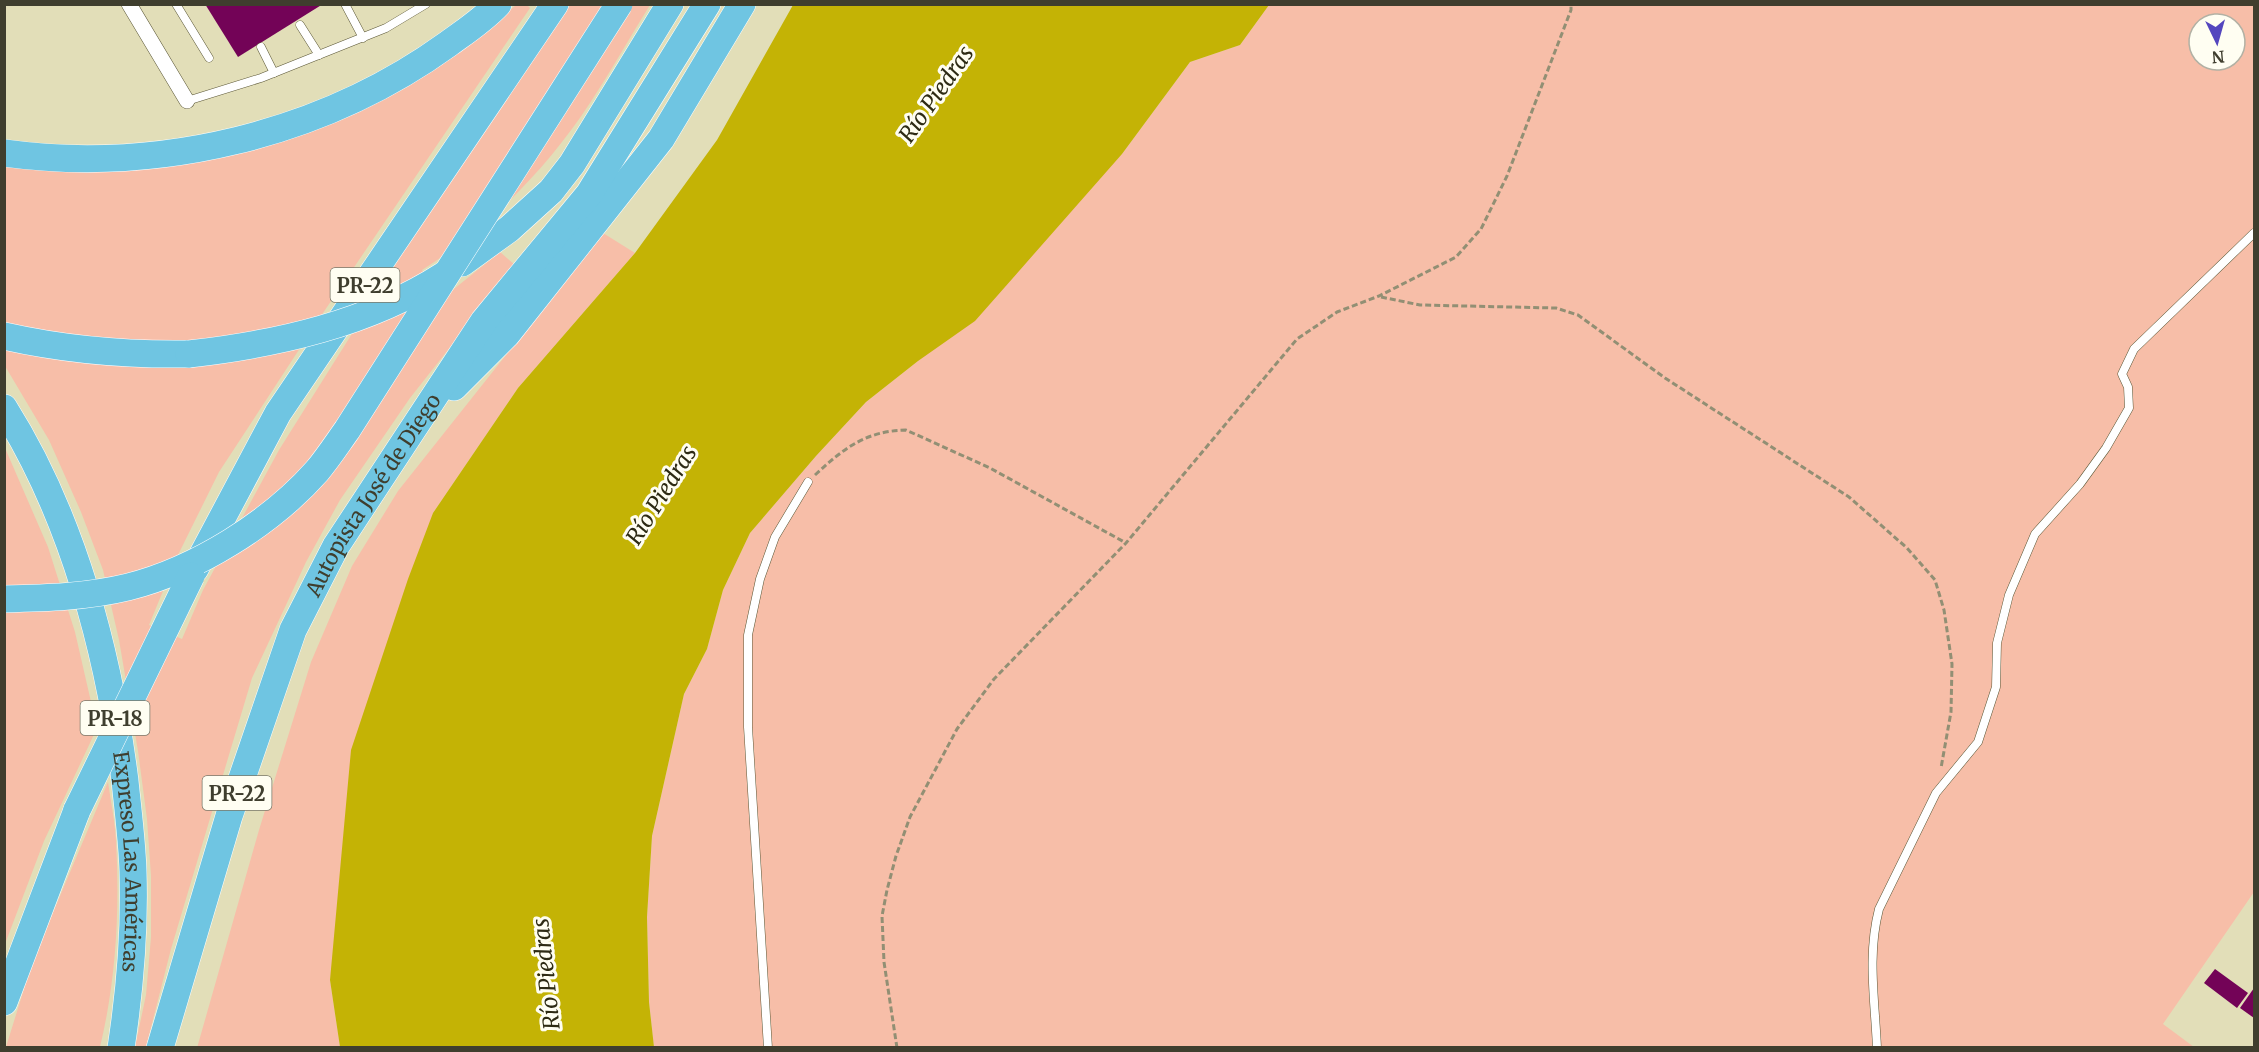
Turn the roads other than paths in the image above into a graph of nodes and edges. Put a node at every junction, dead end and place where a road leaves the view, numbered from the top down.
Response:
1 (129, 4) edge
2 (176, 4) edge
3 (345, 4) edge
4 (426, 4) edge
5 (498, 4) edge
6 (555, 4) edge
7 (618, 4) edge
8 (670, 4) edge
9 (706, 4) edge
10 (741, 7) edge
11 (300, 25) dead end
12 (363, 38) junction
13 (261, 47) dead end
14 (319, 55) junction
15 (209, 58) dead end
16 (274, 73) junction
17 (187, 101) joint
18 (4, 153) edge
19 (2254, 233) edge
20 (4, 336) edge
21 (4, 408) edge
22 (415, 425) junction
23 (808, 482) road end
24 (4, 599) edge
25 (4, 1002) edge
26 (121, 1047) edge
27 (159, 1047) edge
28 (768, 1047) edge
29 (1877, 1047) edge

1 - 17 street
2 - 15 lane
3 - 12 lane
4 - 12 lane
5 - 18 highway
6 - 25 highway, PR-22, bridge
7 - 24 highway, bridge
8 - 20 highway, bridge
9 - 22 highway, Autopista José de Diego / PR-22
10 - 22 highway
11 - 14 lane
12 - 14 lane
13 - 16 lane
14 - 16 lane
16 - 17 lane
19 - 29 lane
21 - 26 highway, Expreso Las Américas / PR-18
22 - 27 highway, Autopista José de Diego / PR-22
23 - 28 lane

